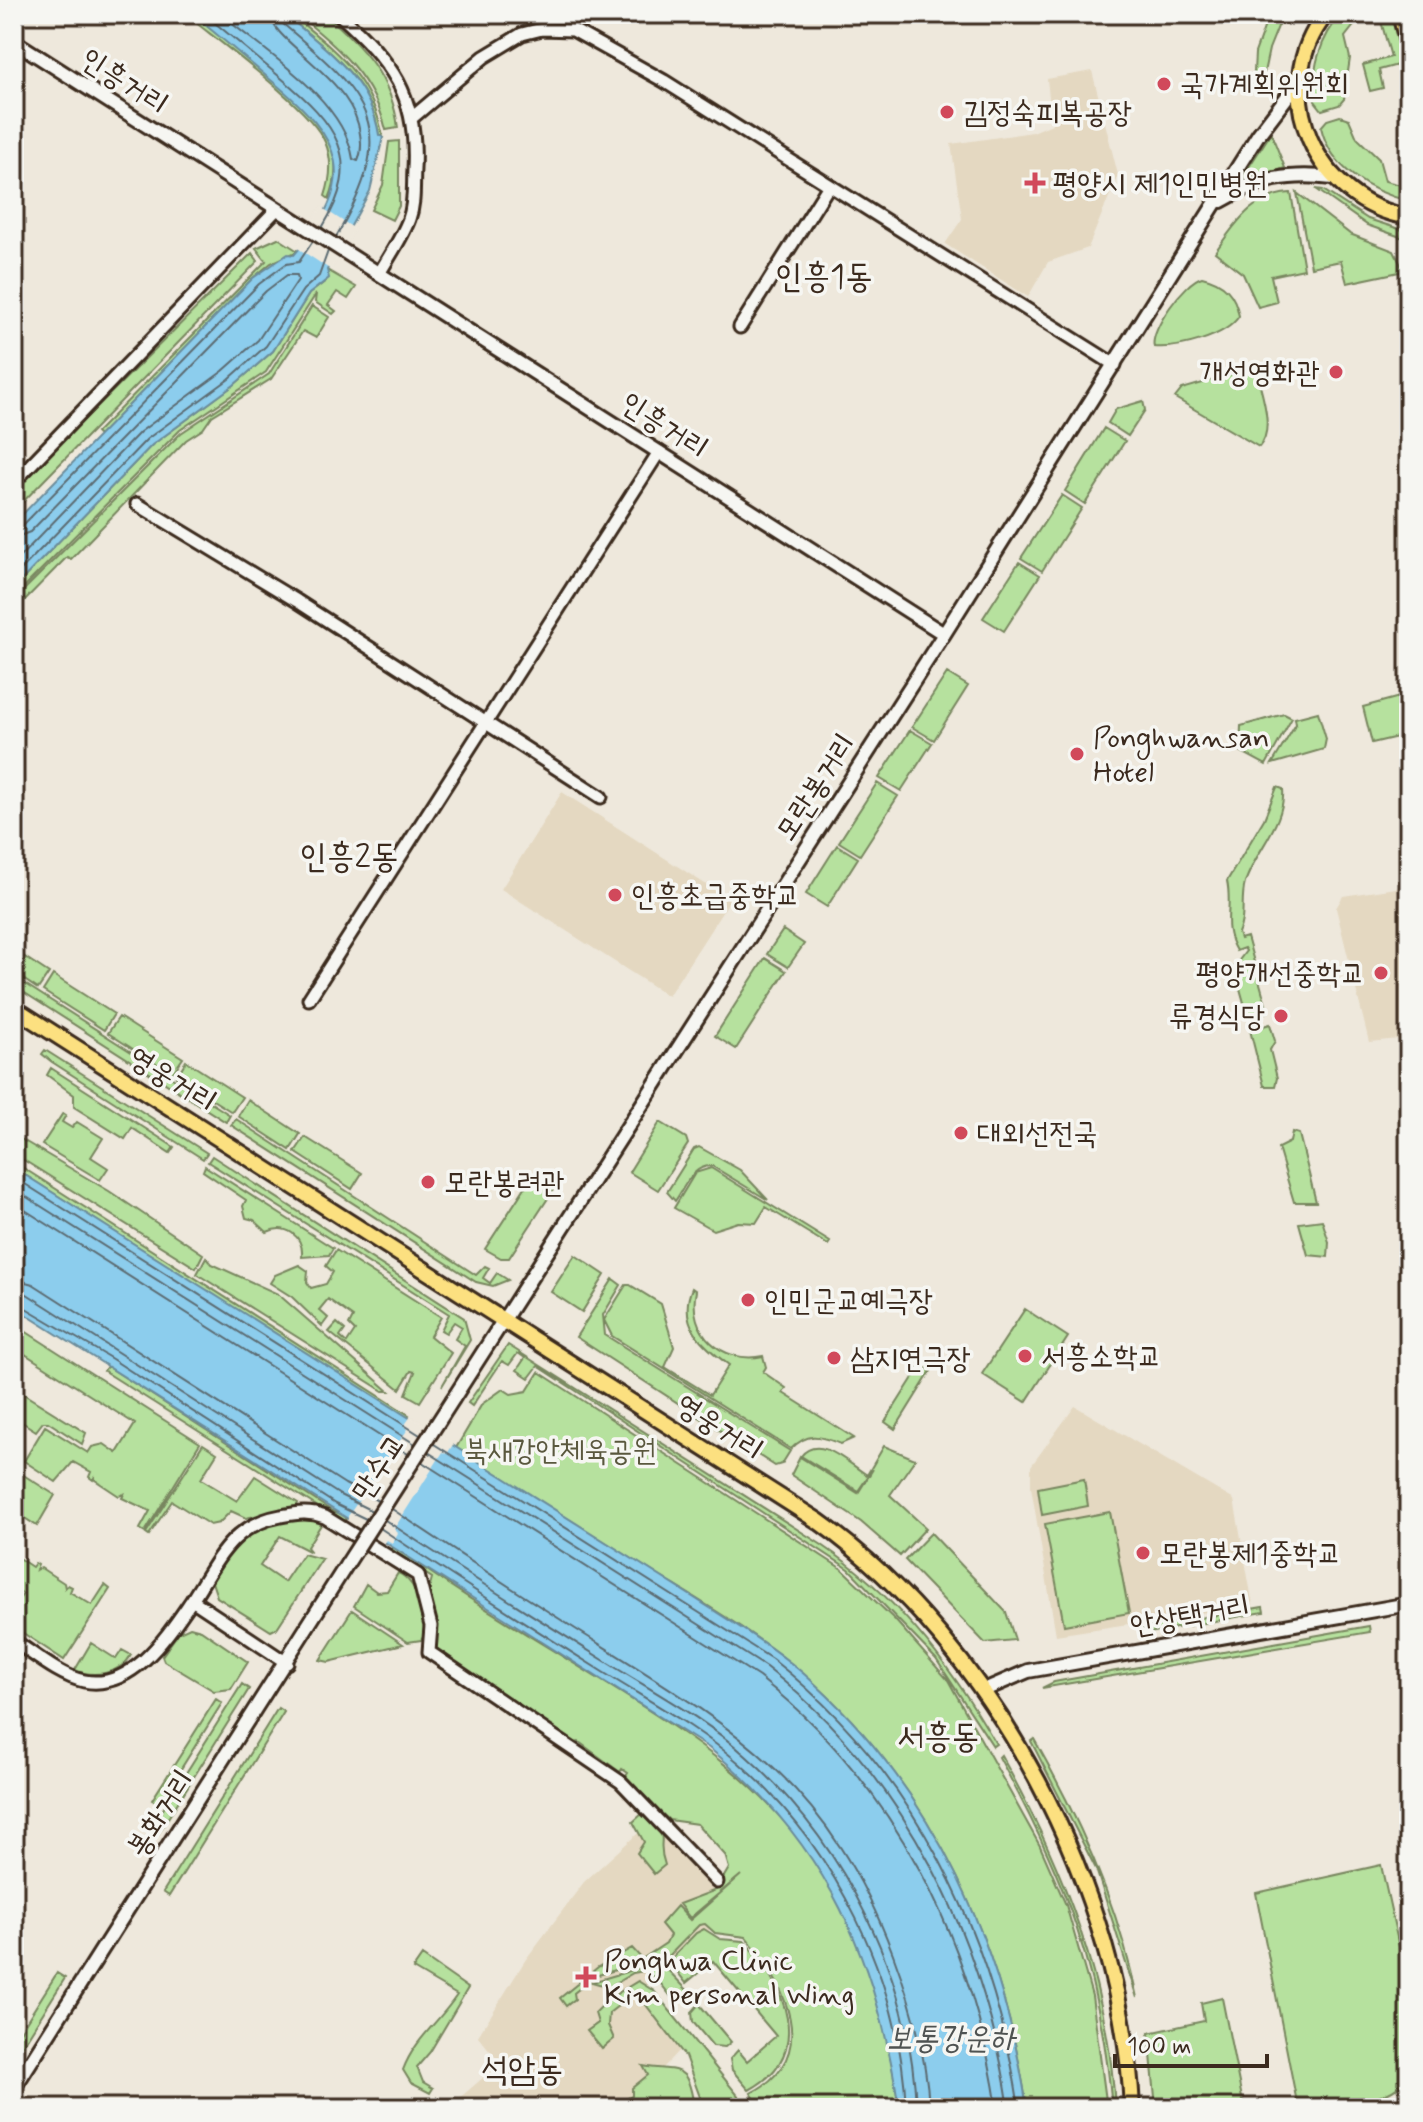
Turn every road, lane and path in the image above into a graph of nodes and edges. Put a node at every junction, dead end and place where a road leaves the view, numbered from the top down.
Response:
1 (339, 14) edge
2 (1326, 14) edge
3 (1400, 14) edge
4 (14, 41) edge
5 (1409, 49) edge
6 (1299, 81) junction
7 (413, 117) junction
8 (1333, 178) junction
9 (828, 187) junction
10 (1219, 203) junction
11 (277, 209) junction
12 (1409, 217) edge
13 (379, 274) junction
14 (740, 327) dead end
15 (1115, 365) junction
16 (659, 452) junction
17 (14, 482) edge
18 (137, 504) dead end
19 (944, 634) junction
20 (484, 722) junction
21 (601, 797) dead end
22 (309, 999) dead end
23 (14, 1008) edge
24 (505, 1321) junction
25 (453, 1399) joint
26 (347, 1564) joint
27 (192, 1600) junction
28 (1409, 1604) edge
29 (14, 1641) edge
30 (287, 1663) junction
31 (984, 1690) junction
32 (717, 1882) dead end
33 (14, 2088) edge
34 (1132, 2108) edge

1 - 7 street
2 - 6 main road
3 - 5 main road
4 - 11 main road, 인흥거리
6 - 8 main road
6 - 10 main road, 모란봉거리
7 - 9 street
7 - 13 street
8 - 10 main road
8 - 12 main road
9 - 14 street
9 - 15 street
10 - 15 main road, 모란봉거리
11 - 13 main road, 인흥거리
11 - 17 street
13 - 16 main road, 인흥거리
15 - 19 main road, 모란봉거리
16 - 19 main road, 인흥거리
16 - 20 street
18 - 20 street
19 - 24 main road, 모란봉거리
20 - 21 street
20 - 22 street
23 - 24 main road, 영웅거리
24 - 25 main road, 모란봉거리
24 - 31 main road, 영웅거리
25 - 26 main road, 만수교, bridge
26 - 30 main road, 봉화거리
27 - 29 street
27 - 30 street
27 - 32 street
28 - 31 main road, 안상택거리
30 - 33 main road, 봉화거리
31 - 34 main road, 영웅거리

